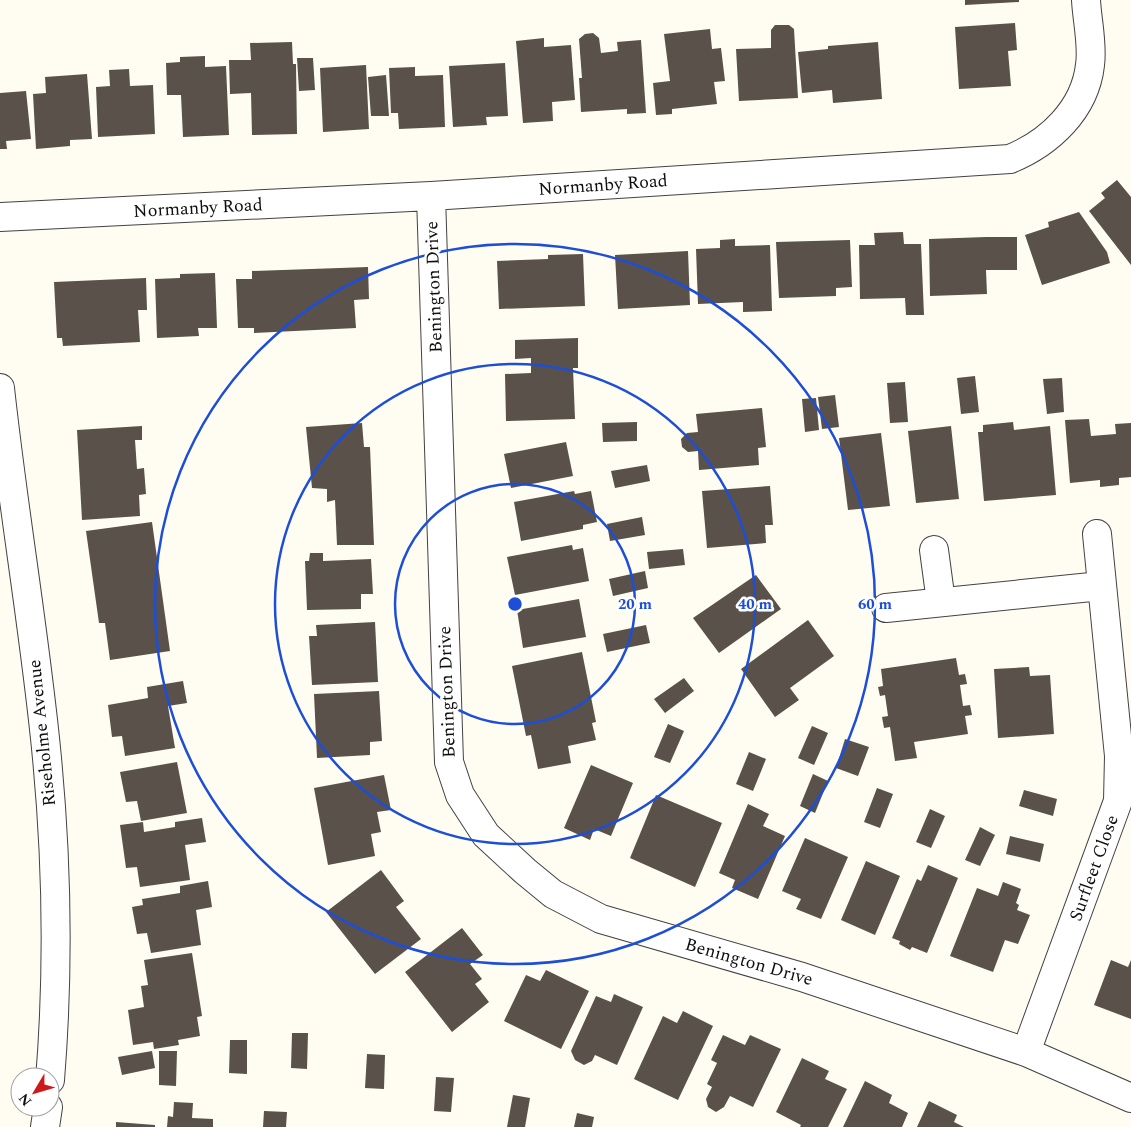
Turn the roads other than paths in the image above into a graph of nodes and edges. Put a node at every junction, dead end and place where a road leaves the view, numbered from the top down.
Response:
1 (1086, 0) edge
2 (431, 196) junction
3 (0, 217) edge
4 (0, 388) edge
5 (1097, 534) dead end
6 (934, 550) dead end
7 (1100, 586) junction
8 (941, 602) junction
9 (886, 608) dead end
10 (1026, 1052) junction
11 (51, 1067) edge
12 (1131, 1098) edge

1 - 2 street, Normanby Road
2 - 3 street, Normanby Road
2 - 10 street, Benington Drive
4 - 11 street, Riseholme Avenue
5 - 7 street, Surfleet Close
6 - 8 street
7 - 8 street
7 - 10 street, Surfleet Close
8 - 9 street
10 - 12 street, Benington Drive

